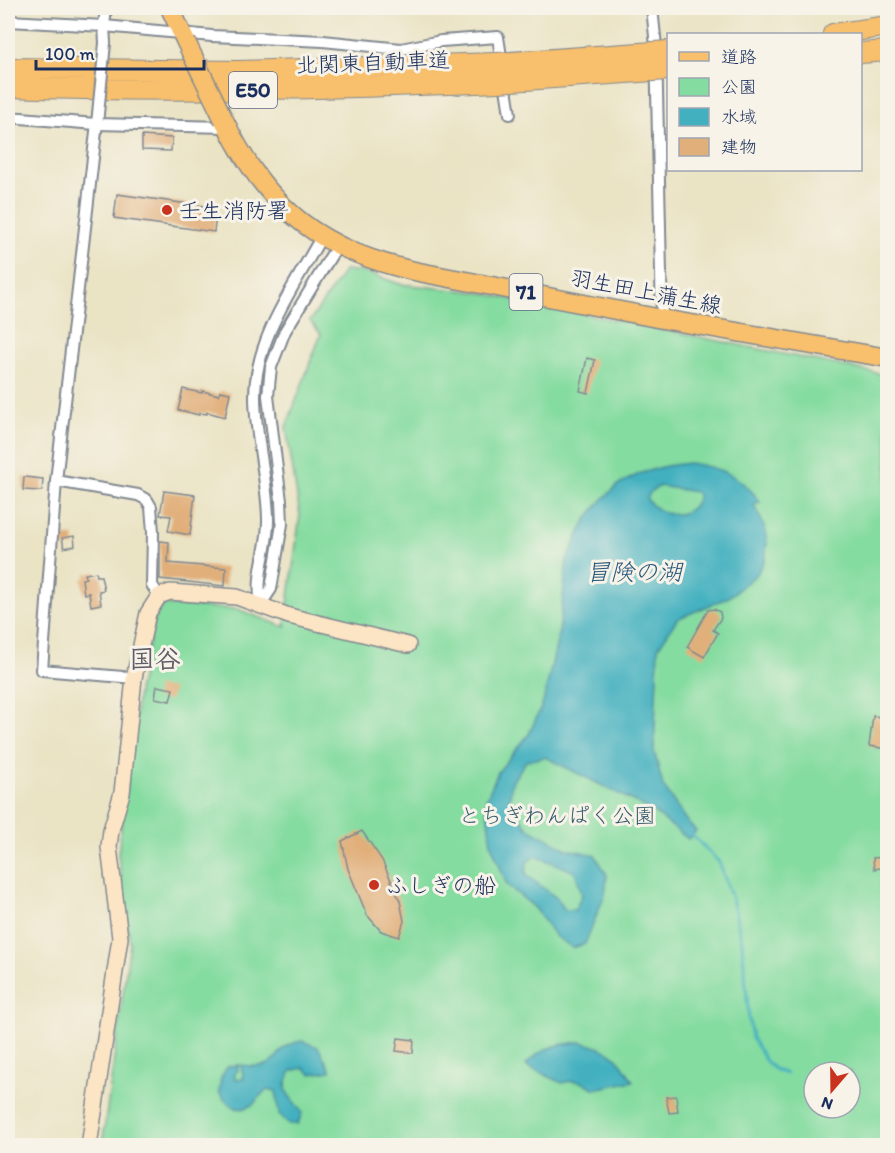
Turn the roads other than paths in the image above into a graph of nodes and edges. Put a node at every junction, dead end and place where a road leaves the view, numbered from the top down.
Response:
1 (106, 8) edge
2 (170, 8) edge
3 (652, 8) edge
4 (8, 21) edge
5 (104, 26) junction
6 (888, 26) edge
7 (888, 31) edge
8 (840, 33) edge
9 (862, 33) edge
10 (184, 37) junction
11 (667, 51) edge
12 (888, 51) edge
13 (862, 53) edge
14 (8, 68) edge
15 (667, 70) edge
16 (497, 73) junction
17 (8, 87) edge
18 (510, 114) dead end
19 (8, 117) edge
20 (97, 119) junction
21 (225, 124) junction
22 (321, 237) junction
23 (337, 246) junction
24 (662, 319) junction
25 (888, 358) edge
26 (56, 481) junction
27 (159, 596) junction
28 (261, 604) junction
29 (408, 645) dead end
30 (134, 678) junction
31 (89, 1146) edge

1 - 5 street
2 - 10 main road, 羽生田上蒲生線 / 71
3 - 24 street
4 - 5 street
5 - 10 street
5 - 20 street, bridge
6 - 8 highway
7 - 9 highway
10 - 18 street
10 - 21 main road, 羽生田上蒲生線 / 71, bridge
11 - 16 highway, 北関東自動車道 / E50, bridge
12 - 13 highway
14 - 16 highway, 北関東自動車道 / E50
15 - 16 highway, 北関東自動車道 / E50, bridge
16 - 17 highway, 北関東自動車道 / E50
19 - 20 street
20 - 21 street
20 - 26 street
21 - 22 main road, 羽生田上蒲生線 / 71
22 - 23 main road, 羽生田上蒲生線 / 71
22 - 28 street
23 - 24 main road, 羽生田上蒲生線 / 71
23 - 28 street
24 - 25 main road, 羽生田上蒲生線 / 71
26 - 27 street
26 - 30 street
27 - 28 street
27 - 30 street
28 - 29 street
30 - 31 street

